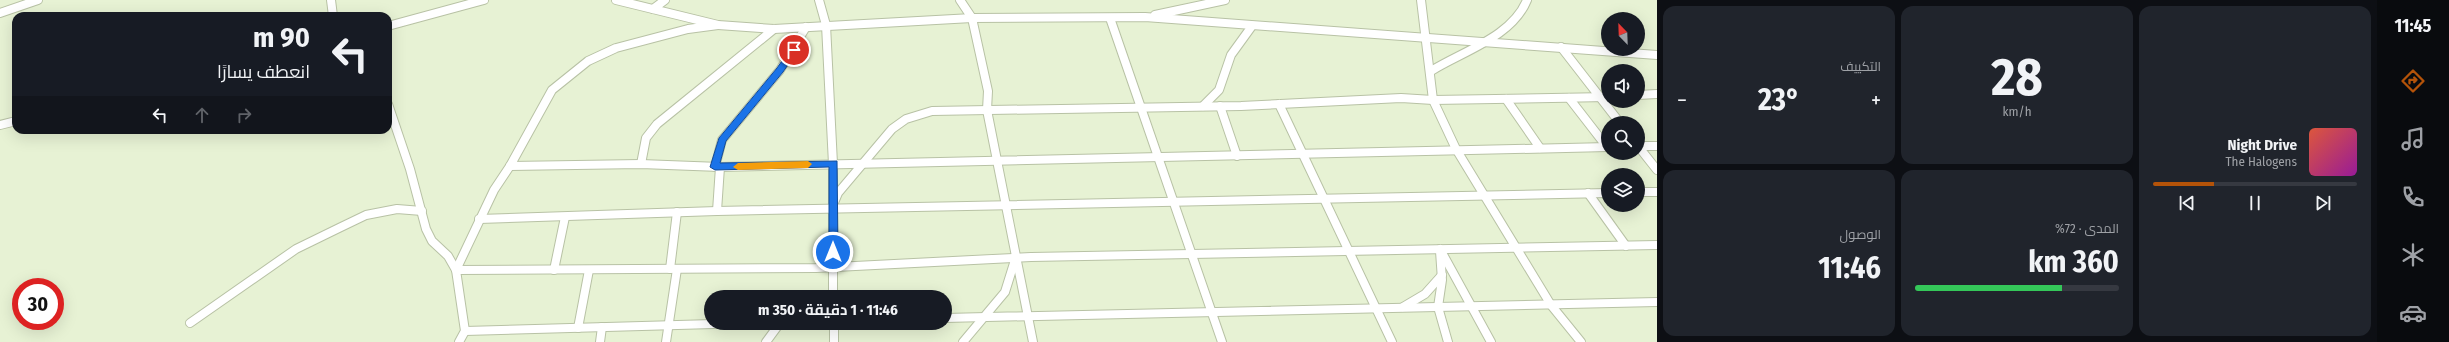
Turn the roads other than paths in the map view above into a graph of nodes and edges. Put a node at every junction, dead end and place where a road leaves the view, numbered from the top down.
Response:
1 (38, 0) edge
2 (331, 0) edge
3 (484, 0) edge
4 (616, 0) edge
5 (665, 0) edge
6 (819, 0) edge
7 (960, 0) edge
8 (1225, 0) edge
9 (1421, 0) edge
10 (1527, 0) edge
11 (653, 9) junction
12 (332, 12) edge
13 (0, 13) edge
14 (1145, 17) junction
15 (972, 18) junction
16 (1110, 18) junction
17 (392, 25) edge
18 (718, 25) junction
19 (826, 25) junction
20 (1252, 26) junction
21 (806, 27) junction
22 (774, 29) junction
23 (1424, 38) junction
24 (1485, 42) junction
25 (1561, 47) junction
26 (1657, 55) edge
27 (1431, 71) junction
28 (1657, 94) edge
29 (1645, 95) edge
30 (1598, 97) junction
31 (1569, 98) junction
32 (1506, 99) junction
33 (1433, 100) junction
34 (1278, 104) junction
35 (1203, 106) junction
36 (1220, 106) junction
37 (1142, 108) junction
38 (987, 110) junction
39 (392, 116) edge
40 (1614, 116) edge
41 (12, 122) edge
42 (0, 125) edge
43 (1601, 139) edge
44 (1645, 146) edge
45 (1657, 146) edge
46 (1601, 147) edge
47 (1540, 148) junction
48 (1456, 149) junction
49 (1303, 155) junction
50 (1645, 155) edge
51 (1237, 156) junction
52 (1159, 158) junction
53 (997, 160) junction
54 (641, 164) junction
55 (833, 164) junction
56 (863, 164) junction
57 (510, 166) junction
58 (717, 167) junction
59 (1657, 170) edge
60 (1645, 192) edge
61 (1657, 192) edge
62 (1588, 193) junction
63 (1601, 193) edge
64 (1484, 196) junction
65 (1323, 199) junction
66 (1174, 202) junction
67 (1006, 205) junction
68 (833, 207) junction
69 (422, 211) junction
70 (717, 211) junction
71 (677, 212) junction
72 (565, 217) junction
73 (479, 220) junction
74 (1657, 245) edge
75 (1626, 246) junction
76 (1516, 247) junction
77 (1440, 249) junction
78 (1348, 250) junction
79 (1192, 254) junction
80 (1016, 258) junction
81 (833, 267) junction
82 (674, 269) junction
83 (456, 270) junction
84 (554, 270) junction
85 (589, 270) junction
86 (1442, 275) junction
87 (834, 290) edge
88 (1657, 302) edge
89 (1551, 305) junction
90 (1472, 306) junction
91 (1438, 307) junction
92 (1375, 308) junction
93 (1402, 308) junction
94 (1212, 311) junction
95 (1027, 316) junction
96 (983, 317) junction
97 (952, 318) edge
98 (190, 323) dead end
99 (704, 324) edge
100 (668, 325) junction
101 (602, 327) junction
102 (578, 328) junction
103 (775, 330) edge
104 (834, 330) edge
105 (465, 331) junction
106 (459, 342) edge
107 (600, 342) edge
108 (666, 342) edge
109 (766, 342) edge
110 (834, 342) edge
111 (963, 342) edge
112 (1033, 342) edge
113 (1222, 342) edge
114 (1392, 342) edge
115 (1448, 342) edge
116 (1491, 342) edge
117 (1581, 342) edge

1 - 13 street
2 - 12 street
3 - 17 street
4 - 11 street
5 - 11 street
6 - 19 street
7 - 15 street
8 - 14 street
9 - 23 street
10 - 24 street
11 - 18 street
14 - 16 street
14 - 20 street
15 - 16 street
15 - 19 street
15 - 38 street
16 - 37 street
18 - 22 street
18 - 57 street
19 - 21 street
19 - 55 street
20 - 23 street
20 - 35 street
21 - 22 street
21 - 58 street
22 - 54 street
23 - 24 street
23 - 27 street
24 - 25 street
24 - 27 street
25 - 26 street
25 - 30 street
27 - 33 street
28 - 29 street
30 - 31 street
30 - 40 street
31 - 32 street
31 - 43 street
32 - 33 street
32 - 47 street
33 - 34 street
33 - 48 street
34 - 36 street
34 - 49 street
35 - 36 street
35 - 37 street
36 - 51 street
37 - 38 street
37 - 52 street
38 - 53 street
38 - 56 street
39 - 69 street
41 - 42 street
44 - 45 street
46 - 47 street
47 - 48 street
48 - 49 street
48 - 64 street
49 - 51 street
49 - 65 street
50 - 59 street
51 - 52 street
52 - 53 street
52 - 66 street
53 - 56 street
53 - 67 street
54 - 57 street
54 - 58 street
55 - 56 street
55 - 58 street
55 - 68 street
56 - 68 street
57 - 73 street
58 - 70 street
60 - 61 street
62 - 63 street
62 - 64 street
62 - 75 street
64 - 65 street
64 - 76 street
65 - 66 street
65 - 78 street
66 - 67 street
66 - 79 street
67 - 68 street
67 - 80 street
68 - 70 street
68 - 81 street
69 - 83 street
69 - 98 street
70 - 71 street
71 - 72 street
71 - 82 street
72 - 73 street
72 - 84 street
73 - 83 street
74 - 75 street
75 - 76 street
76 - 77 street
76 - 89 street
77 - 78 street
77 - 86 street
77 - 90 street
78 - 79 street
78 - 92 street
79 - 80 street
79 - 94 street
80 - 81 street
80 - 95 street
80 - 96 street
81 - 82 street
81 - 87 street
82 - 85 street
82 - 100 street
83 - 84 street
83 - 105 street
84 - 85 street
85 - 102 street
86 - 91 street
86 - 93 street
88 - 89 street
89 - 90 street
89 - 117 street
90 - 91 street
90 - 116 street
91 - 93 street
91 - 115 street
92 - 93 street
92 - 94 street
92 - 114 street
94 - 95 street
94 - 113 street
95 - 96 street
95 - 112 street
96 - 97 street
96 - 111 street
99 - 100 street
100 - 101 street
100 - 108 street
101 - 102 street
101 - 107 street
102 - 105 street
103 - 109 street
104 - 110 street
105 - 106 street

